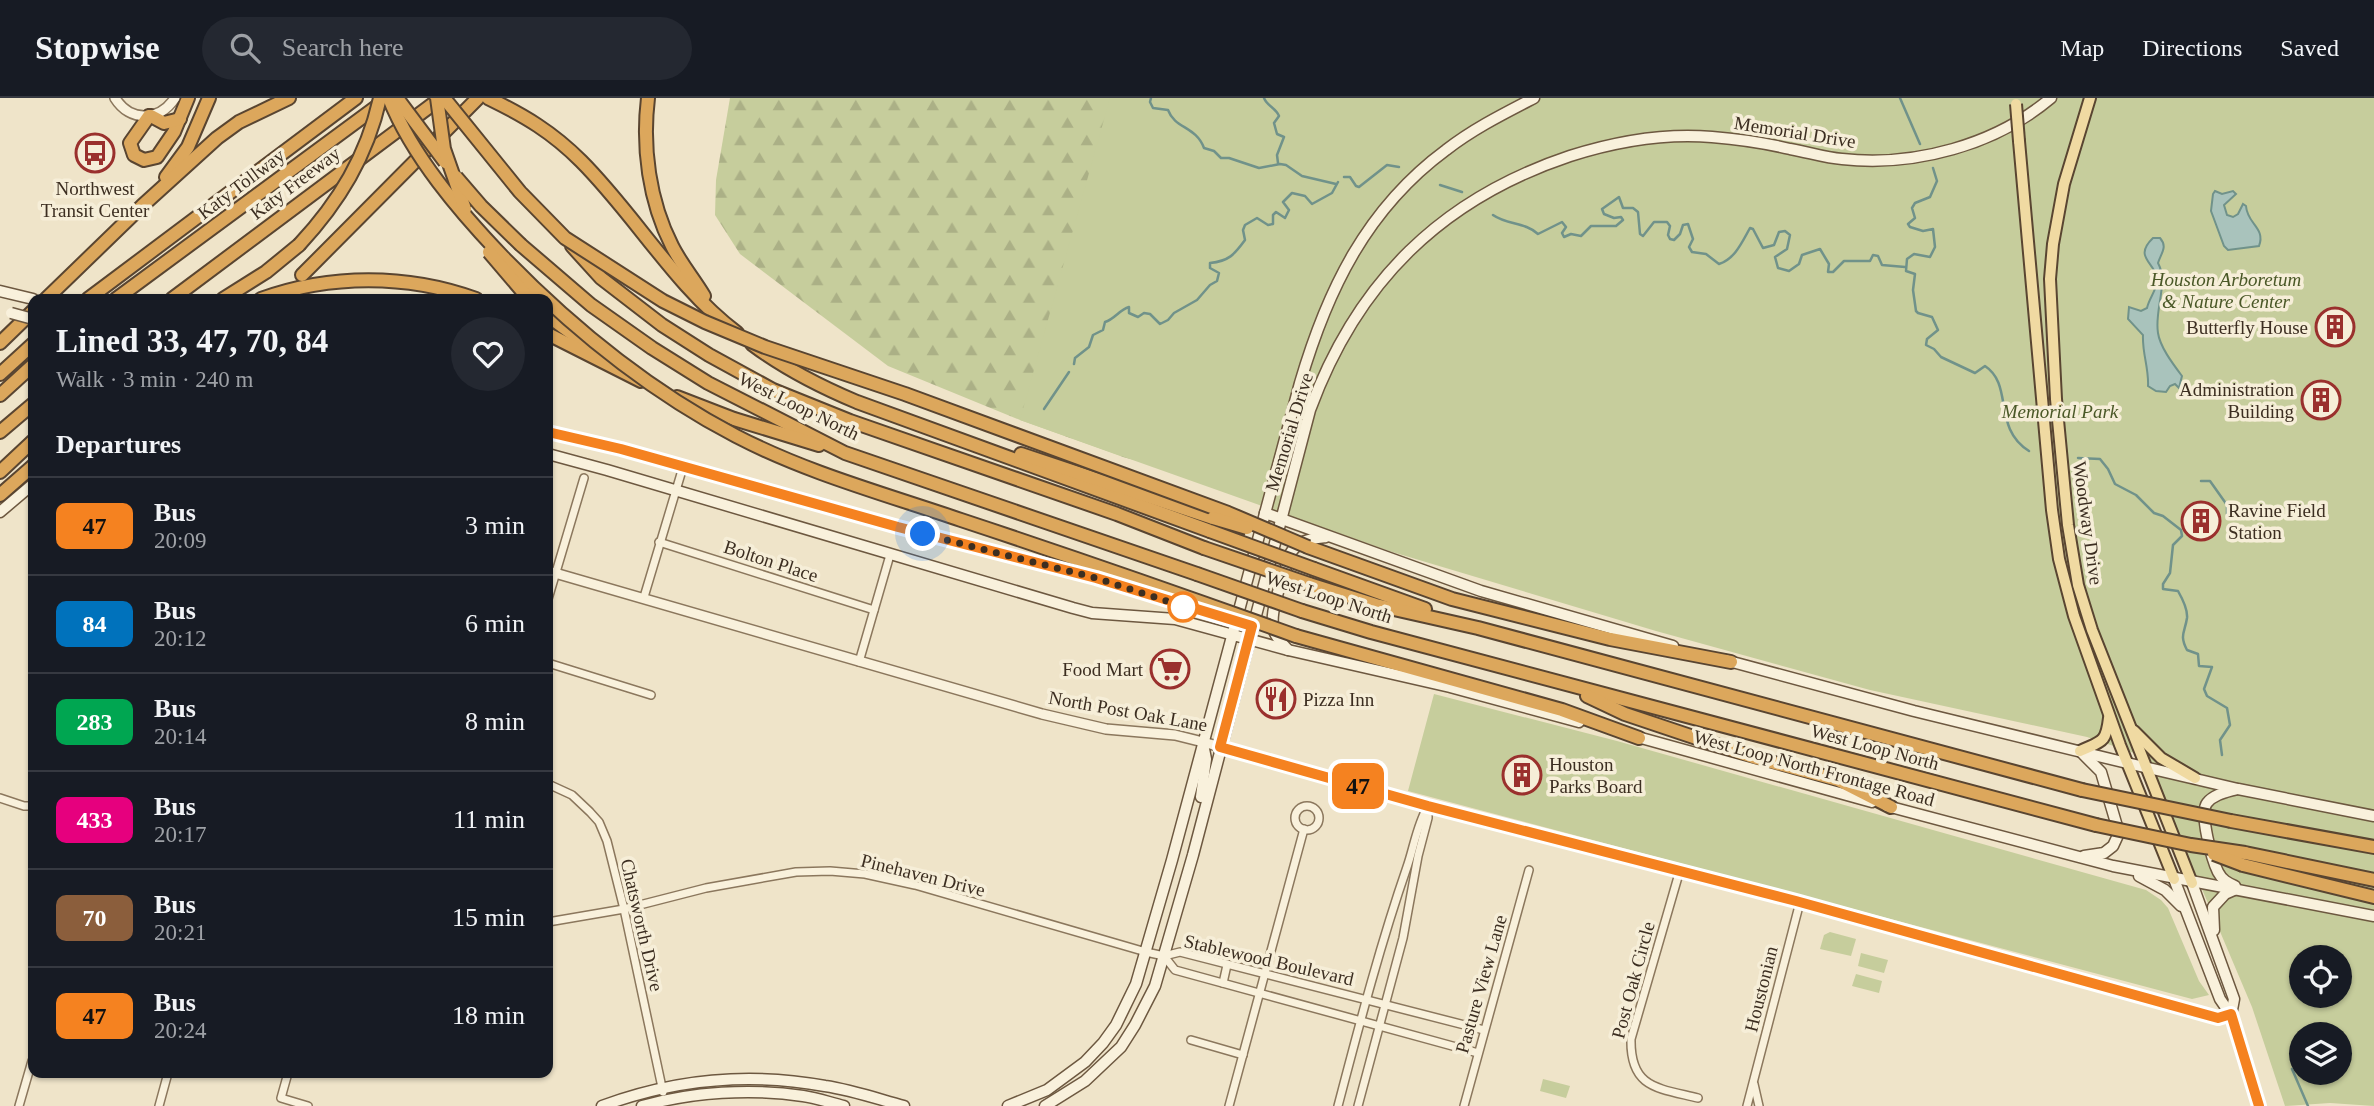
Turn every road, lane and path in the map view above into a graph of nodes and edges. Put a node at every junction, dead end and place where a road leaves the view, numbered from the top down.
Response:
1 (115, 98) edge
2 (174, 98) edge
3 (209, 98) edge
4 (289, 98) edge
5 (356, 98) edge
6 (380, 98) edge
7 (389, 98) edge
8 (397, 98) edge
9 (441, 98) edge
10 (478, 98) edge
11 (488, 98) edge
12 (648, 98) edge
13 (1534, 98) edge
14 (2051, 98) edge
15 (2090, 98) edge
16 (2015, 101) edge
17 (184, 108) edge
18 (150, 116) junction
19 (142, 206) junction
20 (565, 237) junction
21 (302, 275) dead end
22 (0, 291) edge
23 (51, 294) edge
24 (95, 294) edge
25 (123, 294) edge
26 (179, 294) edge
27 (231, 294) edge
28 (279, 294) edge
29 (457, 294) edge
30 (525, 294) edge
31 (543, 294) edge
32 (28, 298) edge
33 (553, 303) edge
34 (711, 309) junction
35 (5, 312) edge
36 (28, 316) edge
37 (28, 318) edge
38 (553, 320) edge
39 (553, 337) edge
40 (0, 343) edge
41 (28, 349) edge
42 (28, 370) edge
43 (0, 374) edge
44 (631, 376) junction
45 (0, 395) edge
46 (2056, 399) junction
47 (2042, 402) junction
48 (28, 408) edge
49 (900, 418) junction
50 (0, 432) edge
51 (553, 433) edge
52 (28, 446) edge
53 (845, 453) junction
54 (28, 454) edge
55 (553, 455) edge
56 (683, 467) junction
57 (28, 470) edge
58 (0, 474) edge
59 (584, 478) dead end
60 (28, 488) edge
61 (676, 490) junction
62 (0, 495) edge
63 (0, 512) edge
64 (1265, 513) junction
65 (1281, 519) junction
66 (1330, 537) junction
67 (659, 542) junction
68 (1313, 549) junction
69 (890, 555) junction
70 (553, 569) edge
71 (553, 572) edge
72 (644, 597) junction
73 (874, 611) junction
74 (1237, 622) junction
75 (1252, 626) junction
76 (1478, 628) junction
77 (1233, 634) junction
78 (1249, 639) junction
79 (1288, 650) junction
80 (859, 662) junction
81 (1731, 662) junction
82 (553, 665) edge
83 (1558, 682) junction
84 (651, 695) dead end
85 (2109, 716) junction
86 (2130, 725) junction
87 (1639, 738) junction
88 (1203, 742) junction
89 (1220, 747) junction
90 (2080, 751) junction
91 (2127, 763) junction
92 (2144, 767) junction
93 (2195, 778) junction
94 (553, 786) edge
95 (2238, 789) junction
96 (0, 798) edge
97 (28, 806) edge
98 (1428, 806) junction
99 (1891, 807) junction
100 (2374, 816) edge
101 (1304, 830) dead end
102 (1198, 832) junction
103 (2374, 847) edge
104 (2076, 857) junction
105 (2244, 859) junction
106 (2113, 866) junction
107 (1529, 870) dead end
108 (1680, 870) junction
109 (2174, 878) junction
110 (2374, 880) edge
111 (2192, 883) junction
112 (2234, 890) junction
113 (2249, 892) junction
114 (2374, 897) edge
115 (1800, 902) junction
116 (624, 909) junction
117 (2186, 911) junction
118 (2374, 916) edge
119 (553, 921) edge
120 (1146, 952) junction
121 (2218, 955) junction
122 (1164, 956) junction
123 (1227, 965) junction
124 (1265, 973) junction
125 (1223, 983) junction
126 (1259, 994) junction
127 (1366, 999) junction
128 (1386, 1004) junction
129 (2231, 1014) junction
130 (1360, 1021) junction
131 (1379, 1026) junction
132 (1484, 1030) junction
133 (1191, 1040) dead end
134 (1478, 1053) junction
135 (1243, 1055) junction
136 (28, 1075) edge
137 (167, 1078) edge
138 (287, 1078) edge
139 (777, 1079) junction
140 (1753, 1083) junction
141 (662, 1087) junction
142 (777, 1093) junction
143 (1698, 1098) dead end
144 (663, 1100) junction
145 (19, 1106) edge
146 (159, 1106) edge
147 (308, 1106) edge
148 (602, 1106) edge
149 (642, 1106) edge
150 (844, 1106) edge
151 (904, 1106) edge
152 (1008, 1106) edge
153 (1045, 1106) edge
154 (1229, 1106) edge
155 (1338, 1106) edge
156 (1358, 1106) edge
157 (1464, 1106) edge
158 (1747, 1106) edge
159 (1759, 1106) edge
160 (2259, 1106) edge

1 - 18 street
2 - 18 street
3 - 19 highway
4 - 19 highway
5 - 24 highway, Katy Freeway
6 - 27 highway, bridge
7 - 25 highway, Katy Tollway
7 - 31 highway, bridge
8 - 53 highway, West Loop North, bridge
9 - 20 highway, West Loop North, bridge
9 - 26 highway, Katy Freeway
9 - 30 highway, bridge
10 - 21 highway
11 - 34 highway
12 - 34 highway
13 - 64 main road, Memorial Drive
14 - 65 main road, Memorial Drive
15 - 46 main road, Woodway Drive
16 - 47 main road, Woodway Drive, bridge
17 - 18 highway
17 - 18 highway
19 - 23 highway
20 - 68 highway, bridge
20 - 76 highway, West Loop North, bridge
22 - 32 main road
28 - 29 highway
33 - 87 highway, bridge
34 - 49 highway
35 - 37 main road, bridge
36 - 40 highway
38 - 44 highway, bridge
39 - 44 highway
41 - 43 highway
42 - 45 highway
44 - 53 highway, bridge
46 - 47 main road
46 - 86 main road, Woodway Drive
47 - 85 main road, Woodway Drive
48 - 50 highway
49 - 68 highway, bridge
49 - 76 highway, bridge
51 - 56 main road
52 - 58 highway
53 - 83 highway, West Loop North, bridge
54 - 58 highway
55 - 61 main road, West Loop North Frontage Road
56 - 61 street
56 - 74 main road
57 - 62 highway
59 - 70 street
60 - 63 main road
61 - 67 street
61 - 69 main road, West Loop North Frontage Road
64 - 65 main road
64 - 74 main road, Memorial Drive
65 - 66 main road
65 - 75 main road, Memorial Drive
66 - 79 main road
66 - 81 main road
67 - 72 street
67 - 73 street, Bolton Place
68 - 81 highway
69 - 73 street
69 - 77 main road, West Loop North Frontage Road
71 - 72 street, North Post Oak Lane
72 - 80 street, North Post Oak Lane
73 - 80 street
74 - 75 main road
74 - 77 main road, Memorial Drive
75 - 78 main road, Memorial Drive
76 - 103 highway, West Loop North, bridge
77 - 78 main road, West Loop North Frontage Road
77 - 88 main road, Memorial Drive
78 - 79 main road, West Loop North Frontage Road
78 - 89 main road, Memorial Drive
79 - 87 main road, West Loop North Frontage Road
80 - 88 street, North Post Oak Lane
81 - 90 main road
82 - 84 street
83 - 99 highway
83 - 105 highway, West Loop North, bridge
85 - 90 main road
85 - 91 main road, Woodway Drive
86 - 92 main road, Woodway Drive
86 - 93 main road
87 - 99 main road, West Loop North Frontage Road
88 - 89 street, North Post Oak Lane
88 - 102 main road
88 - 120 main road, Memorial Drive
89 - 98 street, North Post Oak Lane
89 - 102 main road, Memorial Drive
90 - 91 main road
90 - 104 main road
91 - 92 main road
91 - 109 main road, Woodway Drive
92 - 93 main road
92 - 111 main road, Woodway Drive
93 - 95 main road
94 - 116 street, Chatsworth Drive
95 - 100 main road
95 - 113 main road
96 - 97 street
98 - 108 street, North Post Oak Lane
98 - 127 street
98 - 128 street
99 - 104 main road, West Loop North Frontage Road
101 - 124 street
102 - 122 main road, Memorial Drive
104 - 106 main road, West Loop North Frontage Road
105 - 110 highway
105 - 114 highway
106 - 109 main road, West Loop North Frontage Road
106 - 117 main road
107 - 132 street, Pasture View Lane
108 - 115 street, North Post Oak Lane
108 - 143 street, Post Oak Circle
109 - 111 main road, West Loop North Frontage Road
109 - 117 main road, Woodway Drive
111 - 112 main road, West Loop North Frontage Road
111 - 121 main road, Woodway Drive
112 - 113 main road, West Loop North Frontage Road
112 - 121 main road
113 - 118 main road, West Loop North Frontage Road
115 - 129 street, North Post Oak Lane
115 - 140 street, Houstonian
116 - 119 street, Pinehaven Drive
116 - 120 street, Pinehaven Drive
116 - 141 street, Chatsworth Drive
117 - 129 main road, Woodway Drive
120 - 122 street, Pinehaven Drive
120 - 152 main road, Memorial Drive
121 - 129 main road, Woodway Drive
122 - 123 street, Stablewood Boulevard
122 - 125 street, Stablewood Boulevard
122 - 153 main road, Memorial Drive
123 - 124 street, Stablewood Boulevard
123 - 125 street
124 - 126 street
124 - 127 street, Stablewood Boulevard
125 - 126 street, Stablewood Boulevard
126 - 130 street, Stablewood Boulevard
126 - 135 street
127 - 128 street, Stablewood Boulevard
127 - 130 street
128 - 131 street
128 - 132 street, Stablewood Boulevard
129 - 160 main road, Woodway Drive
130 - 131 street, Stablewood Boulevard
130 - 155 street
131 - 134 street, Stablewood Boulevard
131 - 156 street
132 - 134 street, Pasture View Lane
133 - 135 street
134 - 157 street, Pasture View Lane
135 - 154 street
136 - 145 street
137 - 146 street
138 - 147 street
139 - 141 main road
139 - 142 main road
139 - 151 main road
140 - 158 street, Houstonian
140 - 159 street, Houstonian
141 - 144 street, Chatsworth Drive
141 - 148 main road
142 - 144 main road
142 - 150 main road
144 - 149 main road

